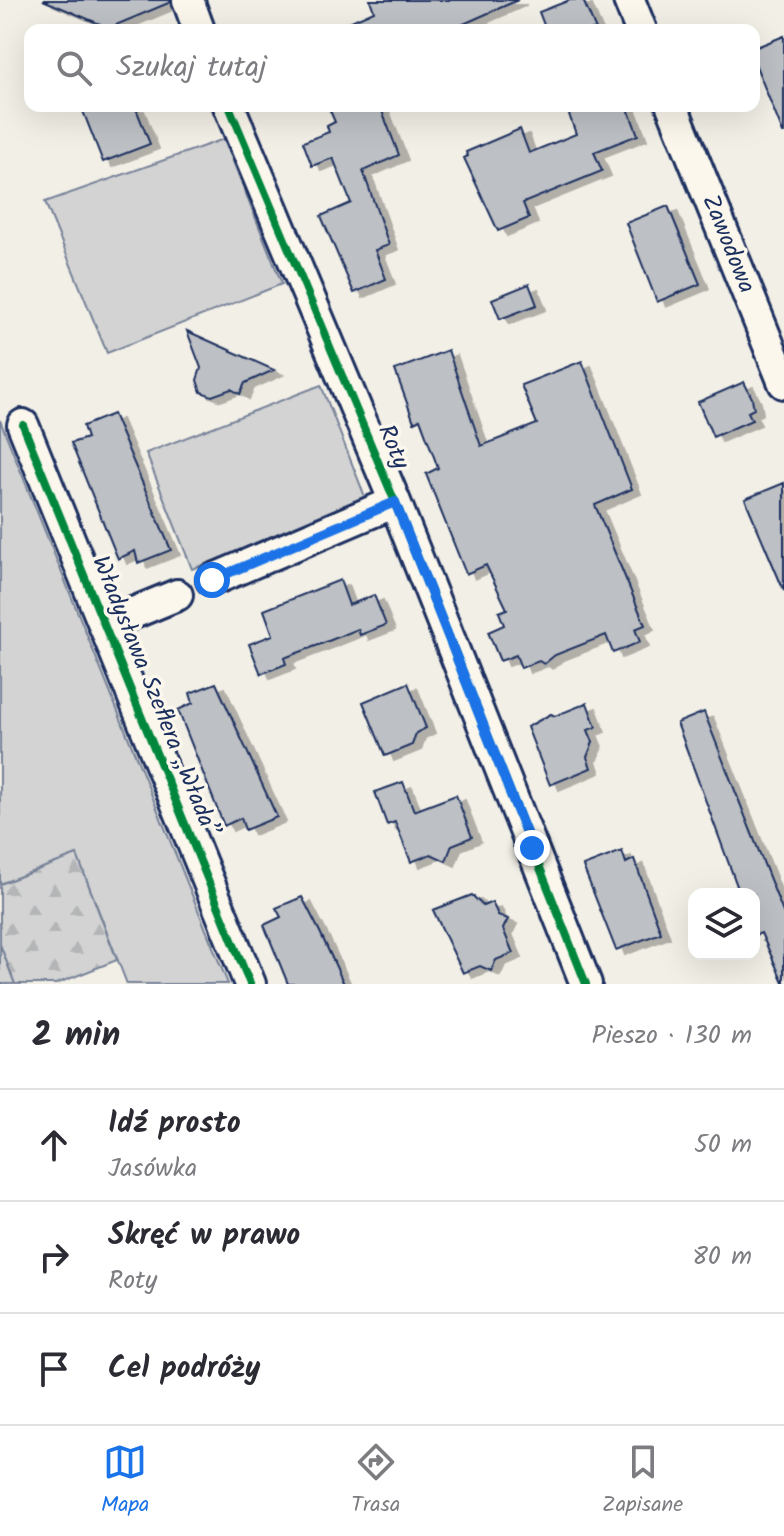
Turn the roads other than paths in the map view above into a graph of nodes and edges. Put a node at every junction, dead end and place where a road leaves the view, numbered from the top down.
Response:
1 (188, 0) edge
2 (629, 0) edge
3 (197, 24) edge
4 (639, 24) edge
5 (232, 112) edge
6 (674, 112) edge
7 (784, 383) edge
8 (23, 425) dead end
9 (395, 502) junction
10 (212, 580) dead end
11 (177, 595) dead end
12 (104, 625) junction
13 (250, 984) edge
14 (586, 984) edge

1 - 3 street
2 - 4 street
5 - 9 street, Roty
6 - 7 street, Zawodowa
8 - 12 street, Władysława Szeflera „Włada”
9 - 10 street
9 - 14 street, Roty
11 - 12 street
12 - 13 street, Władysława Szeflera „Włada”

